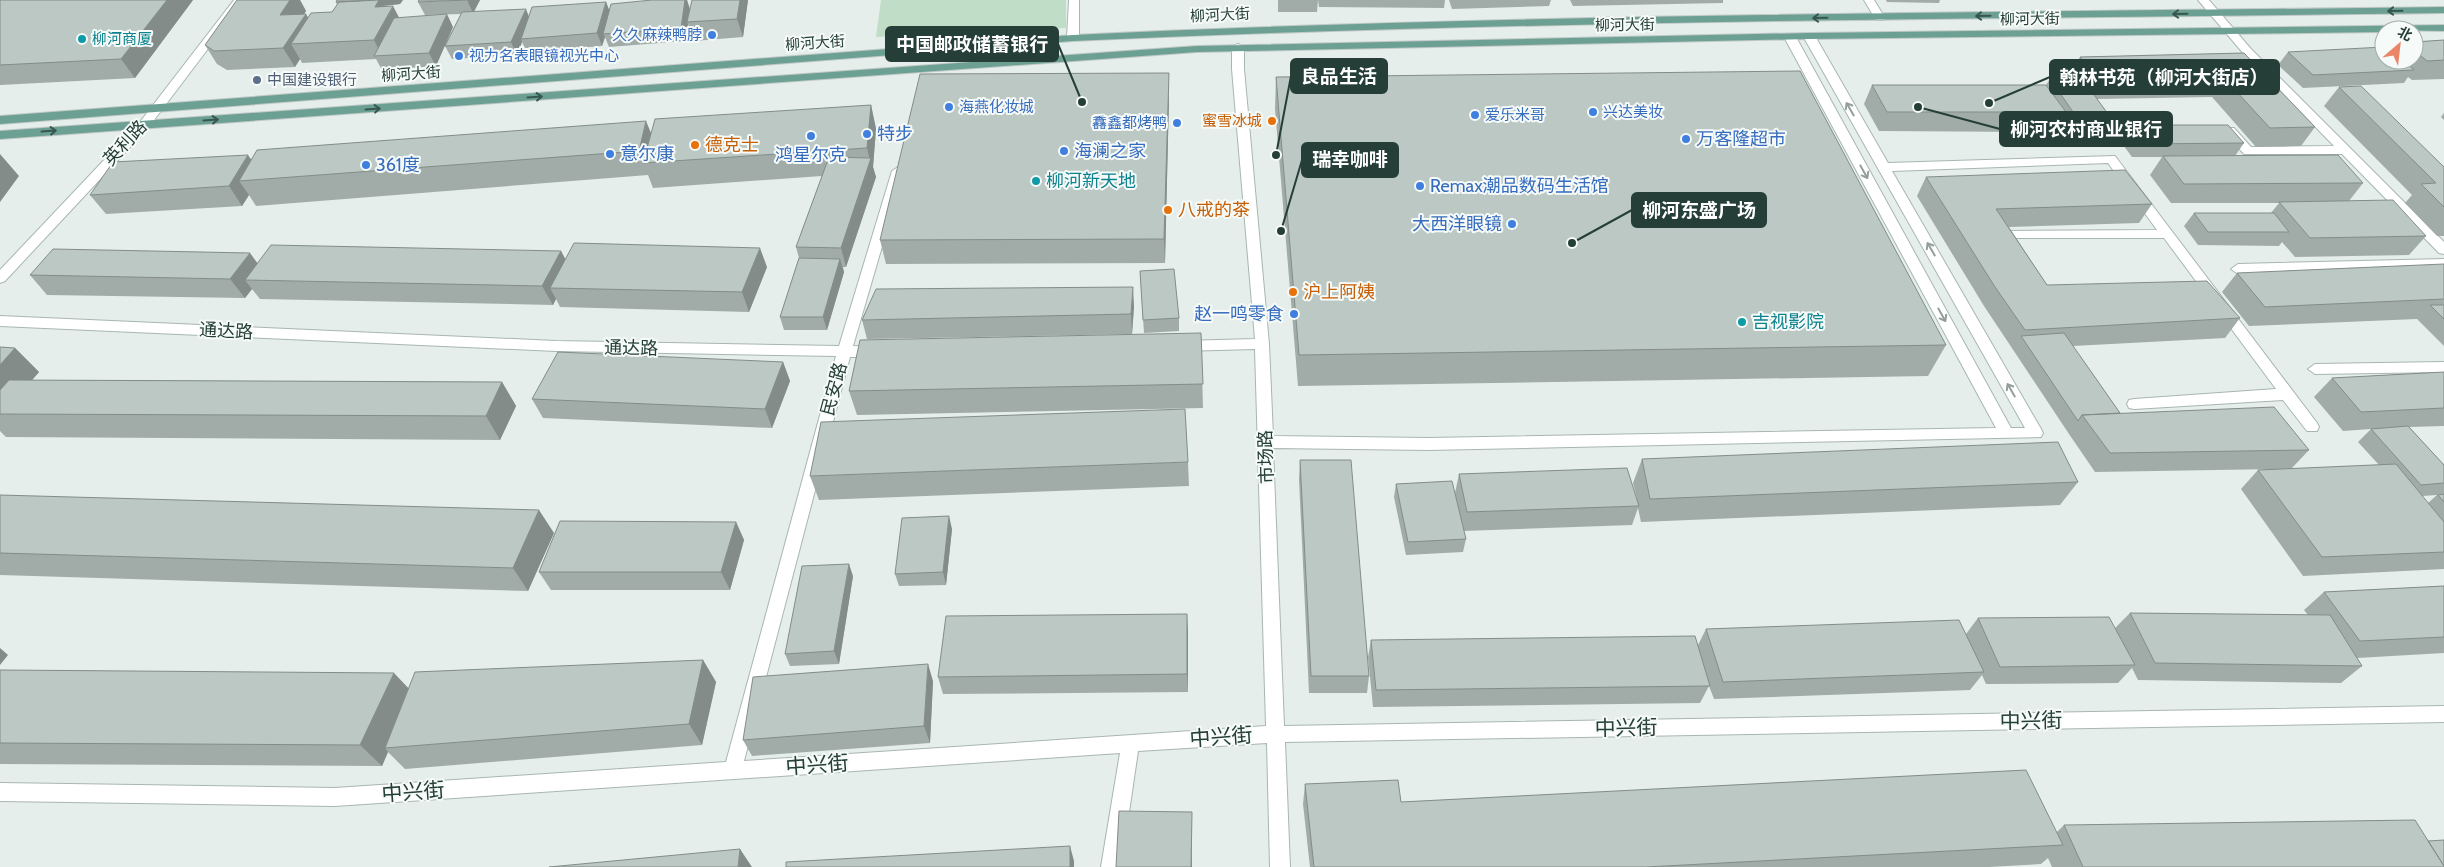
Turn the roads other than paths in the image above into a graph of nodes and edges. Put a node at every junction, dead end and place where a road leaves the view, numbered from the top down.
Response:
1 (240, 0) edge
2 (1074, 0) edge
3 (1870, 0) edge
4 (2203, 0) edge
5 (2444, 10) edge
6 (2214, 13) junction
7 (1880, 18) junction
8 (2444, 28) edge
9 (2232, 32) junction
10 (1809, 36) junction
11 (1790, 37) junction
12 (1073, 38) junction
13 (1238, 47) junction
14 (157, 108) junction
15 (0, 120) edge
16 (144, 125) junction
17 (2216, 126) edge
18 (0, 135) edge
19 (2346, 150) junction
20 (902, 155) edge
21 (1884, 167) junction
22 (2167, 234) junction
23 (2005, 235) edge
24 (2444, 250) edge
25 (2444, 263) edge
26 (2238, 269) dead end
27 (0, 278) edge
28 (0, 321) edge
29 (1262, 344) junction
30 (1168, 346) edge
31 (844, 352) junction
32 (893, 352) edge
33 (2444, 367) edge
34 (2314, 369) dead end
35 (2287, 394) junction
36 (2134, 404) dead end
37 (2312, 427) dead end
38 (2006, 432) junction
39 (1265, 442) junction
40 (2444, 714) edge
41 (1275, 734) junction
42 (1130, 744) junction
43 (733, 770) junction
44 (0, 792) edge
45 (1111, 867) edge
46 (1280, 867) edge

1 - 14 street, 英利路
2 - 12 street
3 - 7 street
4 - 6 street
5 -> 6 main road, 柳河大街
6 -> 7 main road, 柳河大街
6 - 9 street
7 -> 12 main road, 柳河大街
8 - 9 main road, 柳河大街
9 - 10 main road, 柳河大街
9 - 19 street
10 - 11 main road, 柳河大街
21 -> 10 street
11 - 13 main road, 柳河大街
11 -> 38 street
12 - 14 main road, 柳河大街
16 -> 13 main road, 柳河大街
13 - 29 street, 市场路
14 - 15 main road, 柳河大街
14 - 16 street, 英利路
18 -> 16 main road, 柳河大街
16 - 27 street, 英利路
17 - 19 street
19 - 24 street
20 - 31 street, 民安路
21 - 22 street
38 -> 21 street
22 - 23 street
22 - 35 street
25 - 26 street
28 - 31 street, 通达路
29 - 30 street
29 - 39 street, 市场路
31 - 32 street, 通达路
31 - 43 street, 民安路
33 - 34 street
35 - 36 street
35 - 37 street
38 - 39 street
39 - 41 street, 市场路
40 - 41 street, 中兴街
41 - 42 street, 中兴街
41 - 46 street, 市场路
42 - 43 street, 中兴街
42 - 45 street
43 - 44 street, 中兴街

